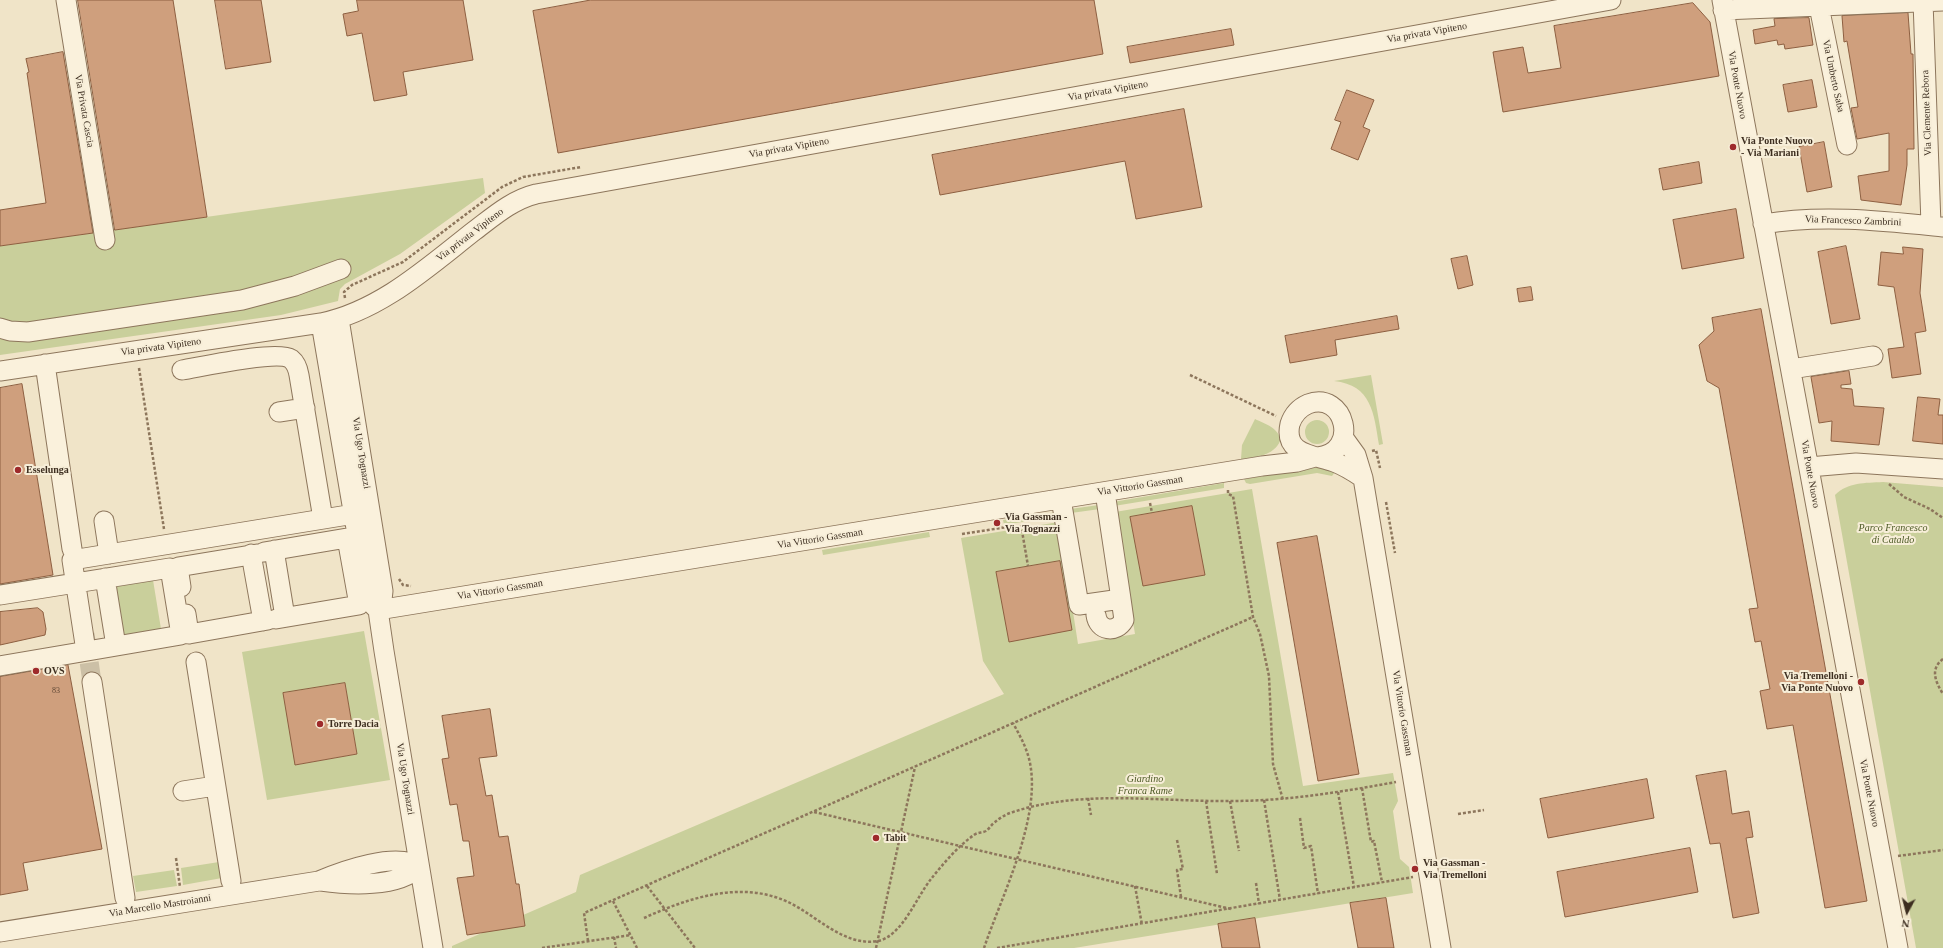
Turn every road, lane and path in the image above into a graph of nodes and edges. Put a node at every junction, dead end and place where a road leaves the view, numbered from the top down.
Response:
1 (66, 0) edge
2 (1611, 0) edge
3 (1943, 0) edge
4 (1923, 1) junction
5 (1723, 5) edge
6 (1819, 6) junction
7 (1847, 145) dead end
8 (1763, 224) junction
9 (1937, 226) edge
10 (104, 231) dead end
11 (341, 269) dead end
12 (330, 321) junction
13 (0, 328) edge
14 (1873, 356) dead end
15 (45, 364) junction
16 (138, 365) dead end
17 (1791, 369) junction
18 (182, 370) dead end
19 (0, 371) edge
20 (1190, 375) dead end
21 (305, 408) junction
22 (279, 412) dead end
23 (1291, 431) junction
24 (1343, 437) junction
25 (1316, 457) junction
26 (1262, 466) junction
27 (1809, 467) junction
28 (1943, 469) edge
29 (1363, 478) junction
30 (1889, 484) dead end
31 (1228, 490) dead end
32 (1104, 492) junction
33 (1061, 499) junction
34 (1150, 503) dead end
35 (1152, 513) dead end
36 (1388, 513) dead end
37 (354, 514) junction
38 (1943, 518) edge
39 (323, 519) junction
40 (104, 521) dead end
41 (1021, 525) dead end
42 (1007, 527) dead end
43 (1391, 529) dead end
44 (962, 534) dead end
45 (167, 544) junction
46 (72, 549) dead end
47 (262, 553) junction
48 (109, 554) junction
49 (1028, 566) dead end
50 (105, 578) junction
51 (75, 583) junction
52 (0, 595) edge
53 (1121, 599) junction
54 (378, 610) junction
55 (1096, 615) dead end
56 (1253, 617) junction
57 (273, 619) junction
58 (116, 646) junction
59 (86, 651) junction
60 (1943, 659) edge
61 (196, 662) dead end
62 (0, 666) edge
63 (92, 682) tunnel mouth
64 (1943, 694) edge
65 (1013, 723) junction
66 (915, 767) junction
67 (1396, 782) dead end
68 (215, 786) junction
69 (1362, 788) junction
70 (183, 791) dead end
71 (1338, 792) junction
72 (1088, 798) junction
73 (1264, 800) junction
74 (1283, 800) junction
75 (1206, 801) junction
76 (1230, 801) junction
77 (1029, 807) junction
78 (1484, 810) dead end
79 (814, 812) junction
80 (1458, 814) dead end
81 (1091, 815) dead end
82 (1300, 818) dead end
83 (901, 832) junction
84 (1178, 840) dead end
85 (961, 846) junction
86 (1943, 850) edge
87 (1239, 851) dead end
88 (1897, 856) dead end
89 (176, 858) dead end
90 (1016, 859) junction
91 (419, 867) junction
92 (1217, 874) dead end
93 (1413, 877) dead end
94 (179, 878) dead end
95 (231, 881) dead end
96 (1382, 882) junction
97 (1256, 883) dead end
98 (646, 886) junction
99 (1135, 886) junction
100 (1354, 887) junction
101 (1318, 894) junction
102 (1181, 897) junction
103 (124, 898) dead end
104 (613, 900) junction
105 (1280, 900) junction
106 (1259, 904) junction
107 (665, 908) junction
108 (1231, 909) junction
109 (644, 918) dead end
110 (1142, 925) junction
111 (0, 932) edge
112 (630, 935) junction
113 (614, 937) junction
114 (588, 941) junction
115 (877, 941) junction
116 (566, 946) edge
117 (433, 948) edge
118 (542, 948) edge
119 (616, 948) edge
120 (637, 948) edge
121 (695, 948) edge
122 (876, 948) edge
123 (984, 948) edge
124 (997, 948) edge
125 (1441, 948) edge
126 (1898, 948) edge

1 - 10 street, Via Privata Cascia
2 - 12 street, Via privata Vipiteno
3 - 4 street
4 - 6 street
4 - 9 street, Via Clemente Rebora
5 - 6 street
5 - 8 street, Via Ponte Nuovo
6 - 7 street, Via Umberto Saba
8 - 9 street, Via Francesco Zambrini
8 - 17 street, Via Ponte Nuovo
11 - 13 street
12 - 15 street, Via privata Vipiteno
12 - 37 street, Via Ugo Tognazzi
12 - 54 street, Via Ugo Tognazzi
14 - 17 street
15 - 19 street, Via privata Vipiteno
15 - 46 street
16 - 45 path
17 - 27 street, Via Ponte Nuovo
18 - 21 street
20 - 23 path
21 - 22 street
21 - 39 street
23 - 24 street, Via Vittorio Gassman
23 - 25 street
23 - 26 street, Via Vittorio Gassman
24 - 25 street, Via Vittorio Gassman
24 - 29 street, Via Vittorio Gassman
25 - 26 street, Via Vittorio Gassman
25 - 29 street
26 - 32 street, Via Vittorio Gassman
27 - 28 street
27 - 126 street, Via Ponte Nuovo
29 - 125 street, Via Vittorio Gassman
30 - 38 path
31 - 56 path
32 - 33 street, Via Vittorio Gassman
32 - 53 street
33 - 53 street
33 - 54 street, Via Vittorio Gassman
34 - 35 path
36 - 43 path
37 - 39 street
37 - 54 street, Via Ugo Tognazzi
39 - 45 street
40 - 48 street
41 - 49 path
42 - 44 path
45 - 48 street
47 - 57 street
47 - 57 street
47 - 57 street
48 - 51 street
50 - 51 street
50 - 58 street
50 - 58 street
51 - 52 street
51 - 59 street
53 - 55 street
54 - 91 street, Via Ugo Tognazzi
56 - 65 path
56 - 74 path
58 - 59 street
59 - 62 street
60 - 64 path
61 - 68 street
63 - 103 street
65 - 66 path
65 - 77 path
66 - 79 path
66 - 83 path
67 - 69 path
68 - 70 street
68 - 95 street
69 - 71 path
69 - 96 path
71 - 74 path
71 - 100 path
72 - 75 path
72 - 77 path
72 - 81 path
73 - 74 path
73 - 76 path
73 - 105 path
75 - 76 path
75 - 92 path
76 - 87 path
77 - 85 path
77 - 90 path
78 - 80 path
79 - 83 path
79 - 98 path
82 - 101 path
83 - 85 path
83 - 115 path
84 - 102 path
85 - 90 path
85 - 115 path
86 - 88 path
89 - 94 path
90 - 99 path
90 - 123 path
91 - 111 street, Via Marcello Mastroianni
91 - 117 street, Via Ugo Tognazzi
93 - 96 path
96 - 100 path
97 - 106 path
98 - 104 path
98 - 107 path
99 - 102 path
99 - 110 path
100 - 101 path
101 - 105 path
102 - 108 path
104 - 112 path
104 - 114 path
105 - 106 path
106 - 108 path
107 - 109 path
107 - 115 path
107 - 121 path
108 - 110 path
110 - 124 path
112 - 113 path
112 - 120 path
113 - 114 path
113 - 119 path
114 - 116 path
115 - 122 path
116 - 118 path

